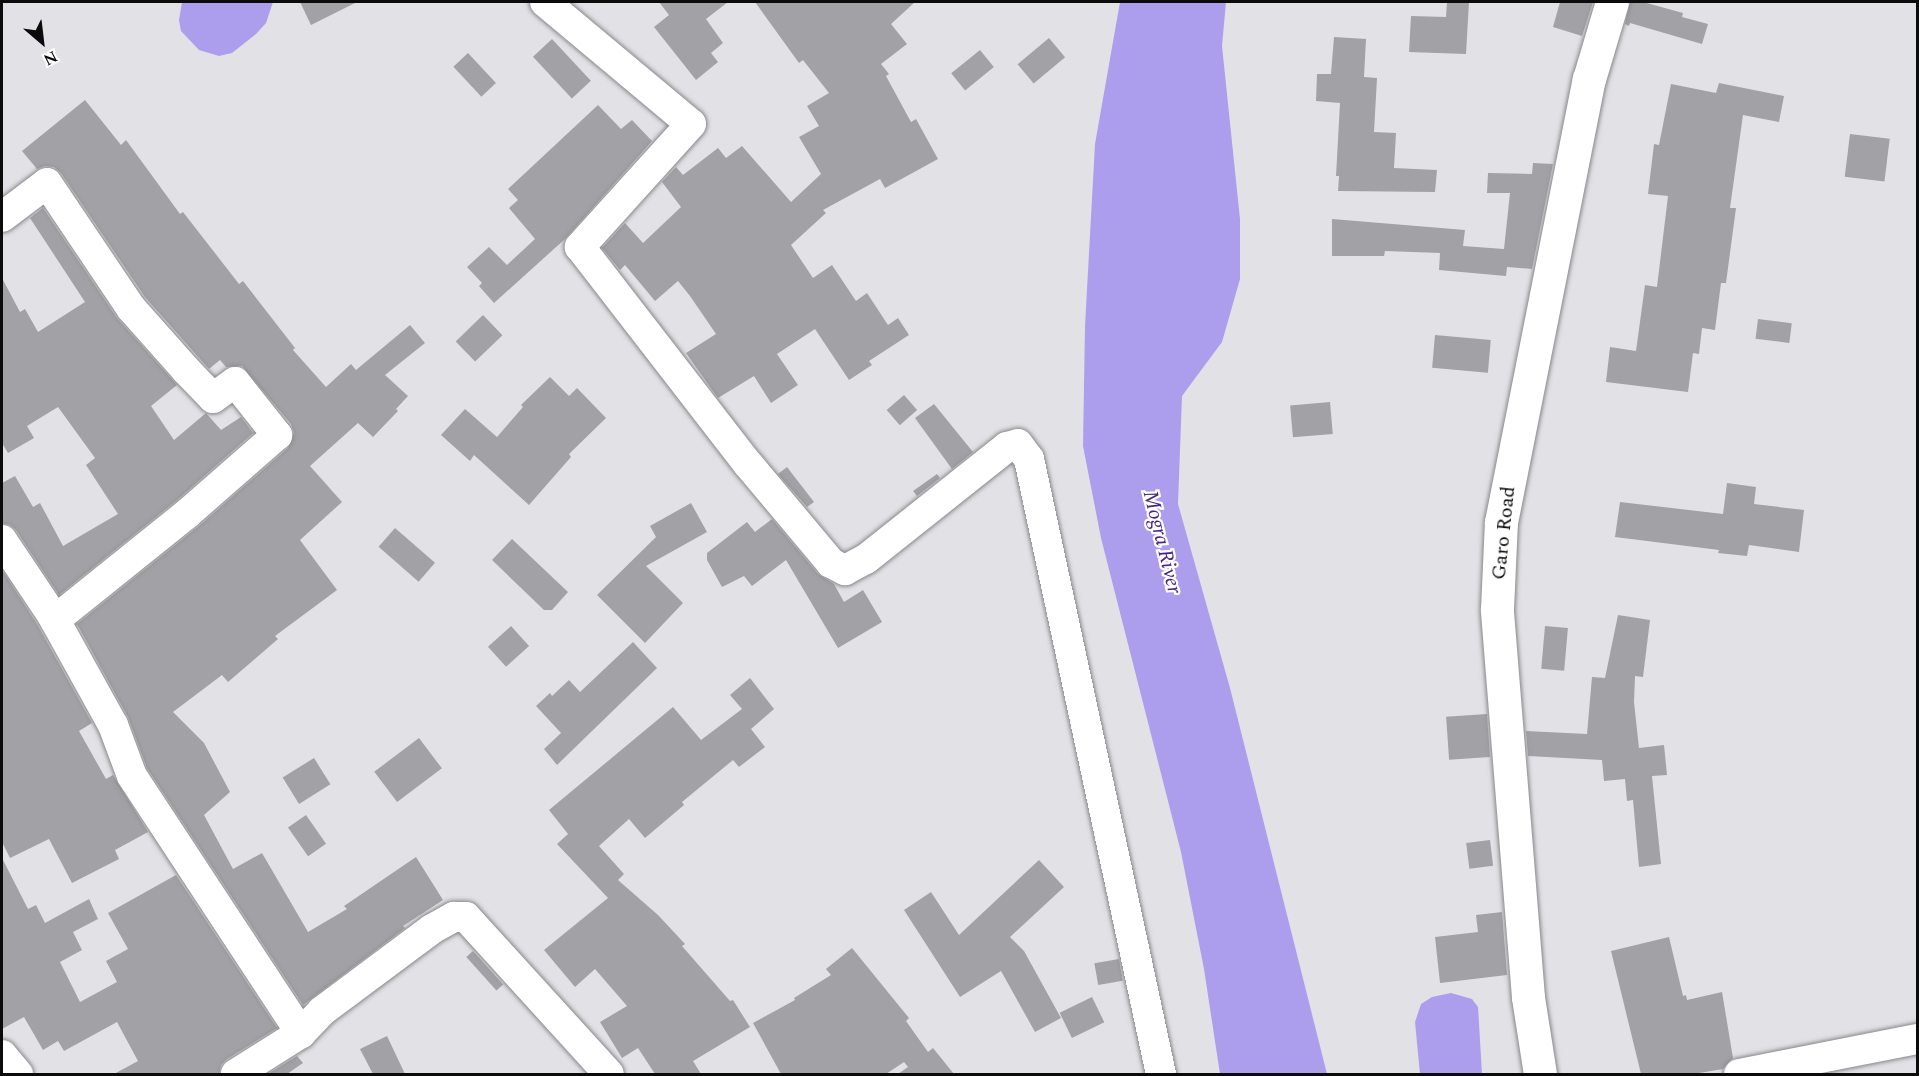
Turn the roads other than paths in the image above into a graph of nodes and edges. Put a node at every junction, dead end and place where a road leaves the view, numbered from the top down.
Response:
1 (545, 2) edge
2 (1612, 2) edge
3 (2, 217) edge
4 (2, 540) edge
5 (55, 620) junction
6 (301, 1033) junction
7 (1917, 1039) edge
8 (2, 1055) edge
9 (18, 1074) edge
10 (236, 1074) edge
11 (609, 1074) edge
12 (1161, 1074) edge
13 (1540, 1074) edge
14 (1739, 1074) edge

1 - 12 street
2 - 13 street, Garo Road
3 - 5 street
4 - 5 street
5 - 6 street
6 - 10 street
6 - 11 street
7 - 14 street
8 - 9 street

